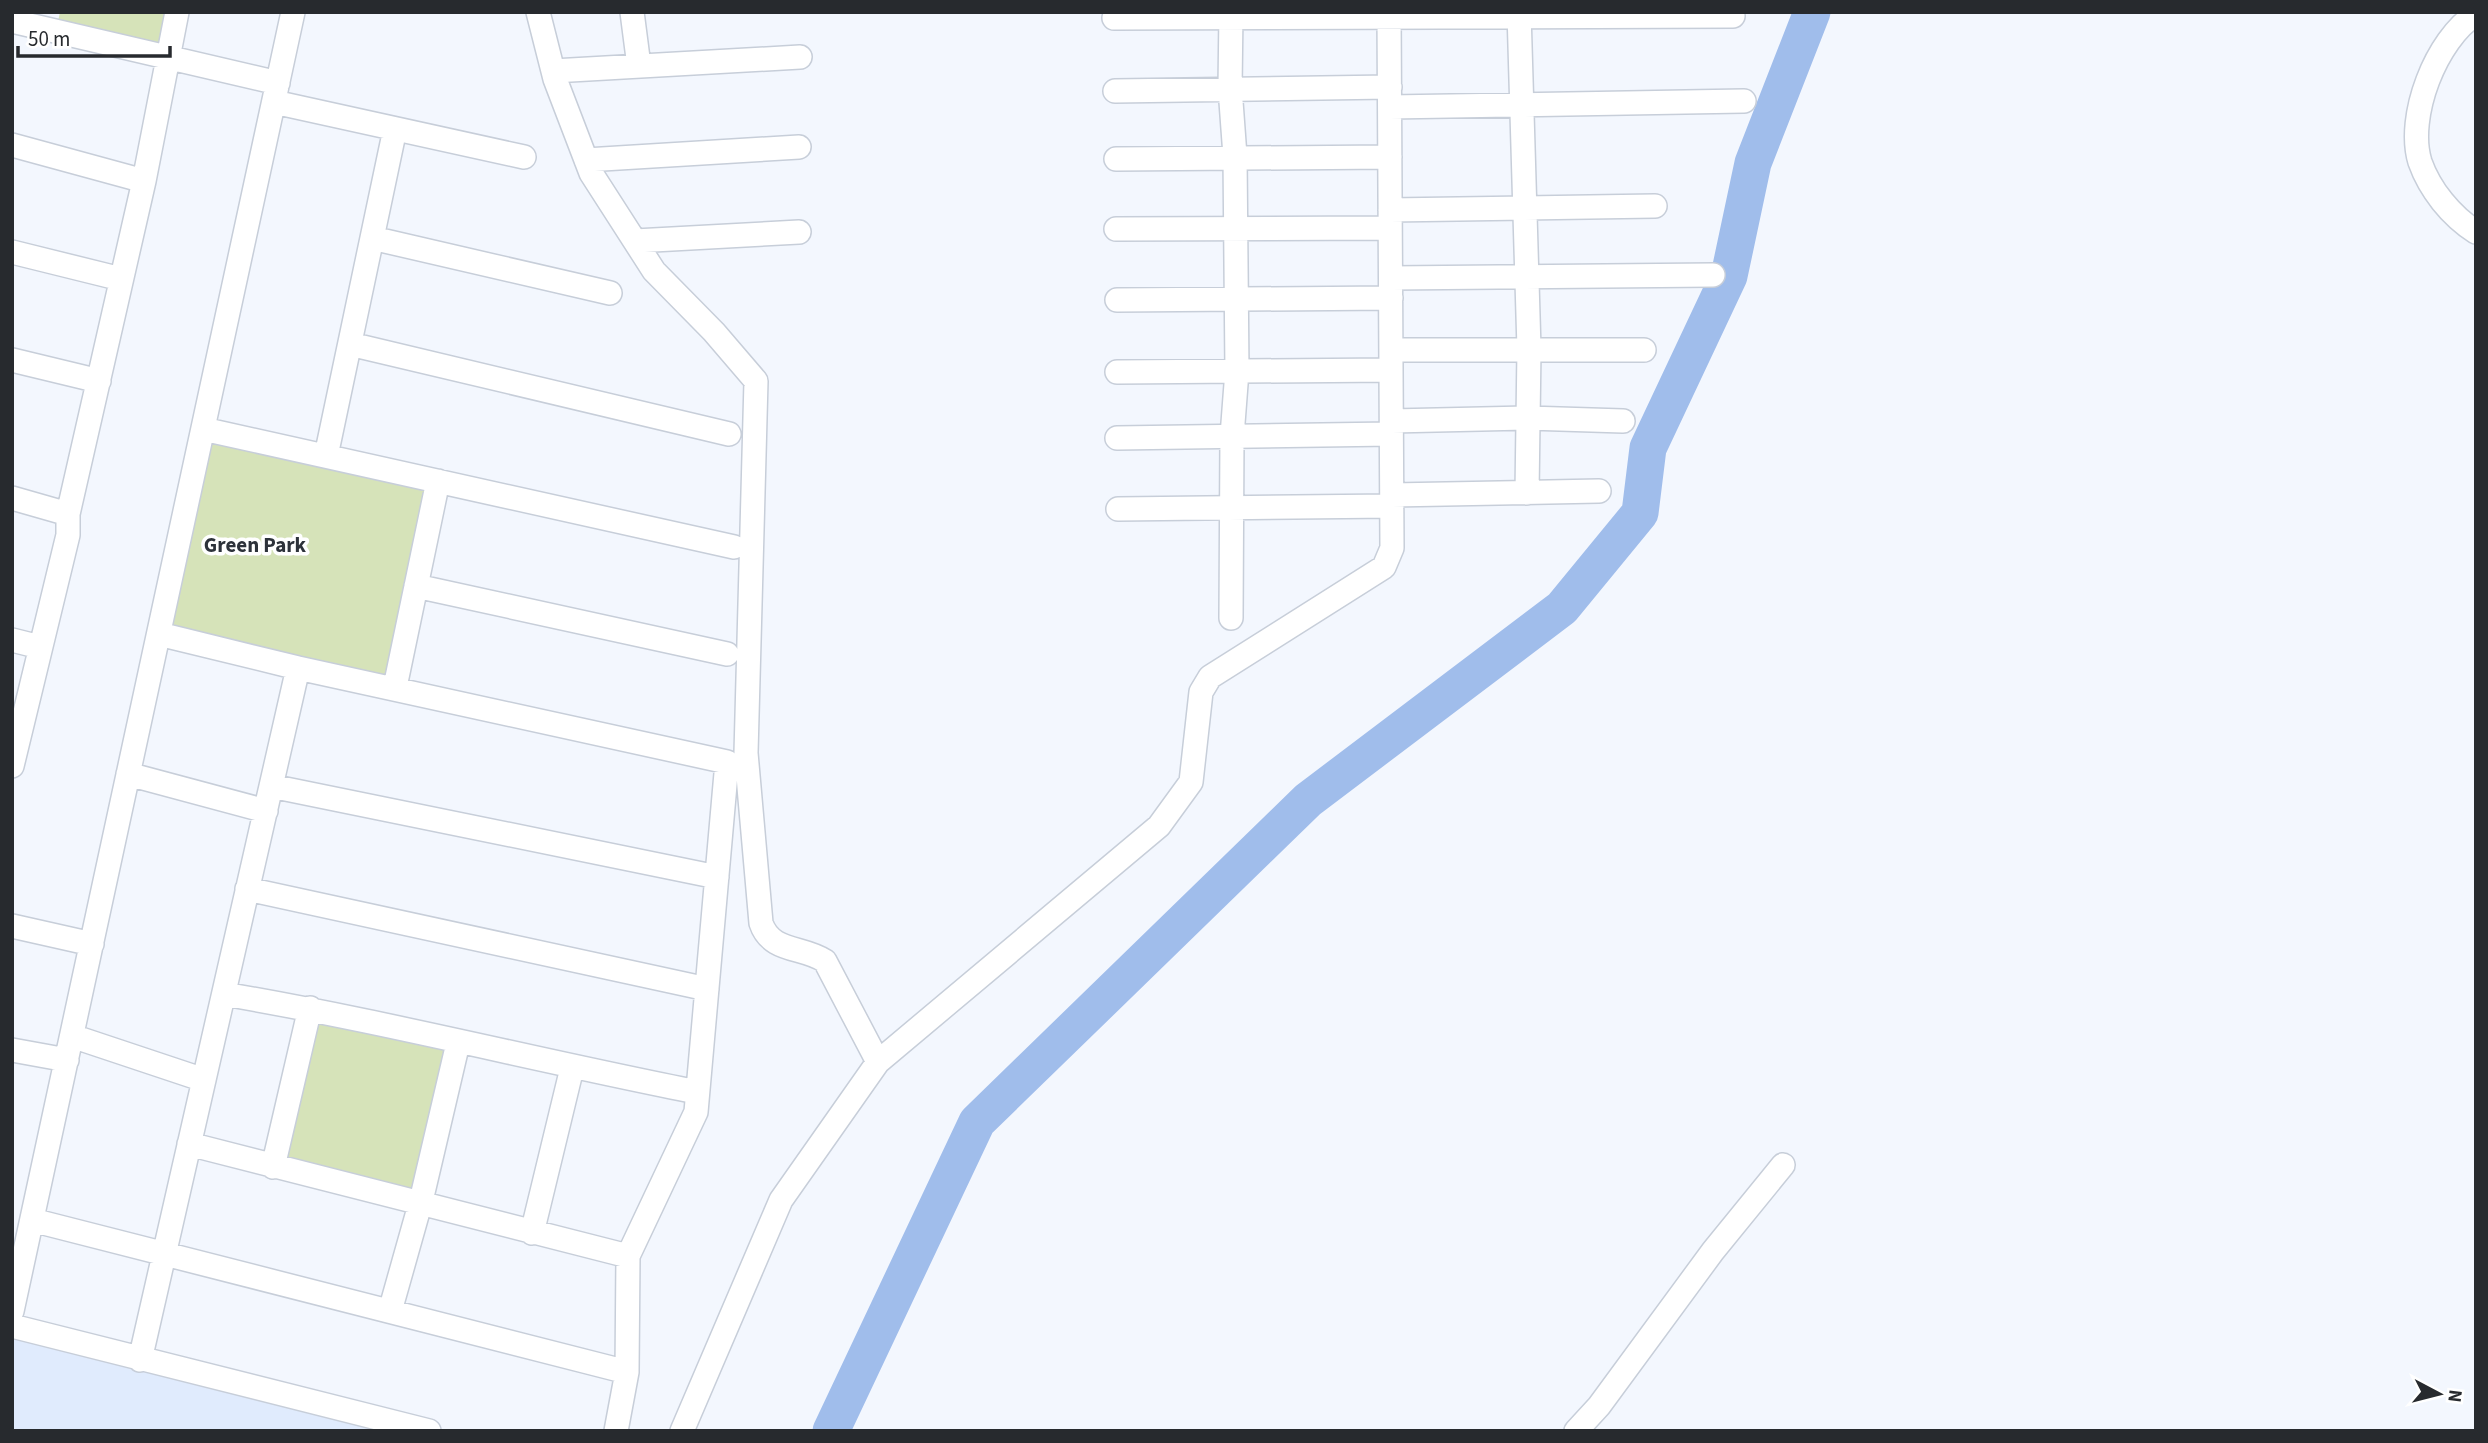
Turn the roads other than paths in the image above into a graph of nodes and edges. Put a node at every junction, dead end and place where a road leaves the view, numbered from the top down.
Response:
1 (177, 12) edge
2 (293, 12) edge
3 (538, 12) edge
4 (632, 12) edge
5 (2476, 14) edge
6 (1231, 15) edge
7 (1389, 15) edge
8 (1519, 15) edge
9 (1733, 16) dead end
10 (1114, 18) dead end
11 (12, 21) edge
12 (800, 57) dead end
13 (169, 58) junction
14 (639, 66) junction
15 (553, 71) junction
16 (1230, 88) junction
17 (1115, 91) dead end
18 (276, 93) junction
19 (1390, 97) junction
20 (1744, 101) dead end
21 (1522, 102) junction
22 (395, 129) junction
23 (12, 145) edge
24 (799, 147) dead end
25 (1235, 156) junction
26 (524, 157) dead end
27 (1390, 157) junction
28 (1115, 159) dead end
29 (586, 160) junction
30 (144, 181) junction
31 (1655, 206) dead end
32 (1525, 208) junction
33 (1390, 219) junction
34 (1235, 228) junction
35 (1116, 229) dead end
36 (799, 232) dead end
37 (2476, 232) edge
38 (372, 238) junction
39 (635, 241) junction
40 (12, 252) edge
41 (1713, 275) dead end
42 (1527, 276) junction
43 (121, 279) junction
44 (1391, 288) junction
45 (610, 293) dead end
46 (1235, 298) junction
47 (1117, 300) dead end
48 (350, 344) junction
49 (1529, 349) junction
50 (1644, 350) dead end
51 (12, 360) edge
52 (1391, 360) junction
53 (1237, 371) junction
54 (1117, 372) dead end
55 (99, 381) junction
56 (1528, 418) junction
57 (1623, 421) dead end
58 (1392, 428) junction
59 (203, 429) junction
60 (729, 434) dead end
61 (1232, 436) junction
62 (1118, 438) dead end
63 (326, 456) junction
64 (438, 481) junction
65 (1599, 491) dead end
66 (1527, 492) junction
67 (12, 498) edge
68 (1392, 500) junction
69 (1231, 508) junction
70 (1118, 509) dead end
71 (68, 514) junction
72 (734, 547) dead end
73 (416, 586) junction
74 (1231, 618) dead end
75 (159, 634) junction
76 (12, 640) edge
77 (40, 647) junction
78 (727, 654) dead end
79 (298, 668) junction
80 (395, 687) junction
81 (12, 766) edge
82 (128, 774) junction
83 (271, 786) junction
84 (265, 811) junction
85 (716, 877) junction
86 (247, 889) junction
87 (12, 926) edge
88 (92, 944) junction
89 (706, 989) junction
90 (224, 994) junction
91 (310, 1008) junction
92 (72, 1036) junction
93 (458, 1043) junction
94 (12, 1050) edge
95 (67, 1060) junction
96 (878, 1062) junction
97 (572, 1068) junction
98 (204, 1080) junction
99 (697, 1091) junction
100 (189, 1144) junction
101 (1783, 1165) dead end
102 (273, 1167) junction
103 (421, 1201) junction
104 (32, 1220) junction
105 (532, 1233) junction
106 (164, 1255) junction
107 (628, 1256) junction
108 (12, 1311) edge
109 (390, 1311) junction
110 (12, 1326) edge
111 (140, 1360) junction
112 (627, 1372) junction
113 (429, 1431) edge
114 (616, 1431) edge
115 (682, 1431) edge
116 (1576, 1431) edge

1 - 13 street
2 - 18 street
3 - 15 street
4 - 14 street
5 - 37 street
6 - 7 street
6 - 10 street
6 - 16 street
7 - 8 street
7 - 19 street
8 - 9 street
8 - 21 street
11 - 13 street
12 - 14 street
13 - 18 street
13 - 30 street
14 - 15 street
15 - 29 street
16 - 17 street
16 - 19 street
16 - 25 street
18 - 22 street
18 - 59 street
19 - 21 street
19 - 27 street
20 - 21 street
21 - 32 street
22 - 26 street
22 - 38 street
23 - 30 street
24 - 29 street
25 - 27 street
25 - 28 street
25 - 34 street
27 - 33 street
29 - 39 street
30 - 43 street
31 - 32 street
32 - 33 street
32 - 42 street
33 - 34 street
33 - 44 street
34 - 35 street
34 - 46 street
36 - 39 street
38 - 45 street
38 - 48 street
39 - 96 street
40 - 43 street
41 - 42 street
42 - 44 street
42 - 49 street
43 - 55 street
44 - 46 street
44 - 52 street
46 - 47 street
46 - 53 street
48 - 60 street
48 - 63 street
49 - 50 street
49 - 52 street
49 - 56 street
51 - 55 street
52 - 53 street
52 - 58 street
53 - 54 street
53 - 61 street
55 - 71 street
56 - 57 street
56 - 58 street
56 - 66 street
58 - 61 street
58 - 68 street
59 - 63 street
59 - 75 street
61 - 62 street
61 - 69 street
63 - 64 street
64 - 72 street
64 - 73 street
65 - 66 street
66 - 68 street
67 - 71 street
68 - 69 street
68 - 96 street
69 - 70 street
69 - 74 street
71 - 77 street
73 - 78 street
73 - 80 street
75 - 79 street
75 - 82 street
76 - 77 street
77 - 81 street
79 - 80 street
79 - 83 street
80 - 85 street
82 - 84 street
82 - 88 street
83 - 84 street
83 - 85 street
84 - 86 street
85 - 89 street
86 - 89 street
86 - 90 street
87 - 88 street
88 - 92 street
89 - 99 street
90 - 91 street
90 - 98 street
91 - 93 street
91 - 102 street
92 - 95 street
92 - 98 street
93 - 97 street
93 - 103 street
94 - 95 street
95 - 104 street
96 - 115 street
97 - 99 street
97 - 105 street
98 - 100 street
99 - 107 street
100 - 102 street
100 - 106 street
101 - 116 street
102 - 103 street
103 - 105 street
103 - 109 street
104 - 106 street
104 - 108 street
105 - 107 street
106 - 109 street
106 - 111 street
107 - 112 street
109 - 112 street
110 - 111 street
111 - 113 street
112 - 114 street

